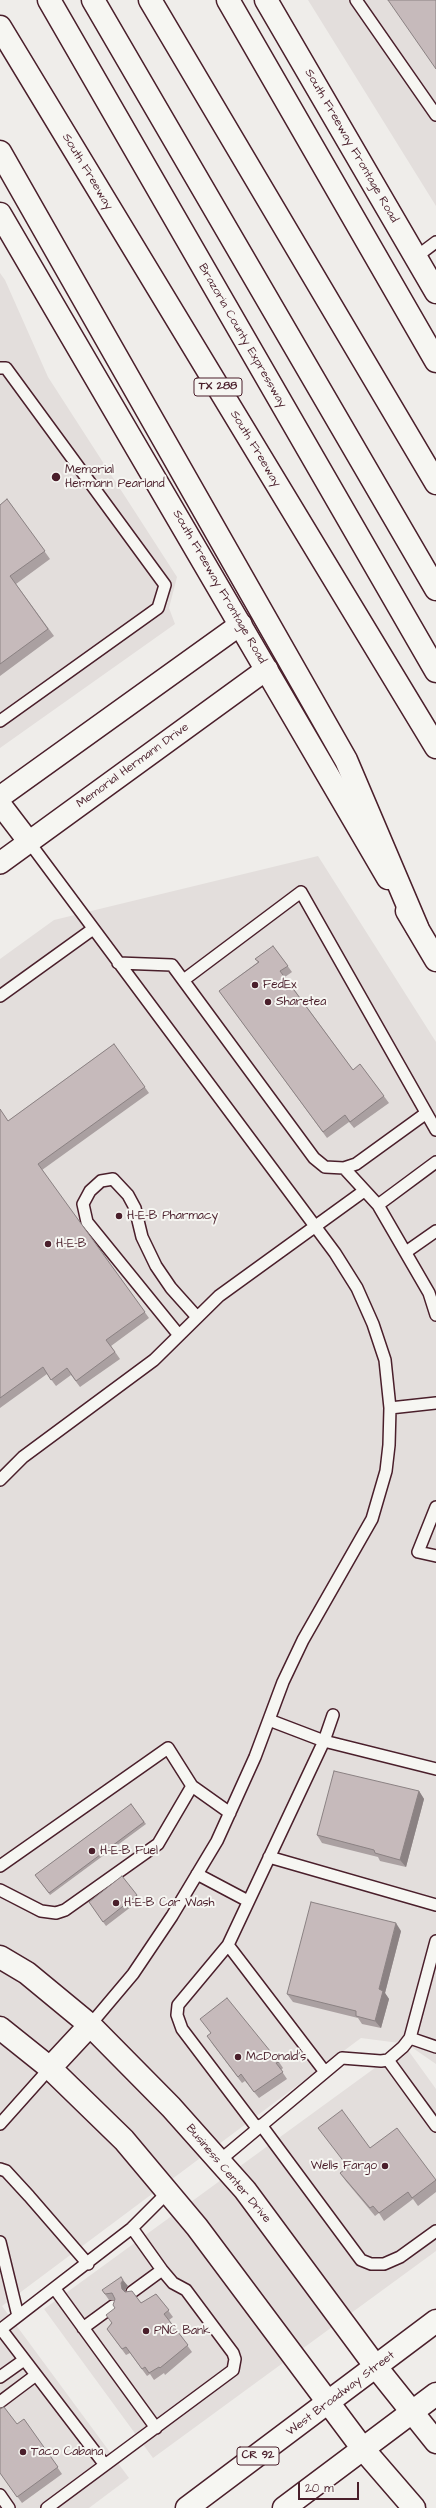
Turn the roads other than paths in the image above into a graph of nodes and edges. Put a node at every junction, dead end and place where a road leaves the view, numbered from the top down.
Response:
1 (49, 0) edge
2 (93, 0) edge
3 (150, 0) edge
4 (228, 0) edge
5 (266, 0) edge
6 (356, 0) edge
7 (0, 27) edge
8 (436, 115) edge
9 (0, 152) edge
10 (0, 214) edge
11 (436, 242) edge
12 (416, 257) junction
13 (436, 292) edge
14 (436, 361) edge
15 (0, 368) edge
16 (436, 483) edge
17 (436, 589) edge
18 (241, 624) junction
19 (267, 669) junction
20 (436, 670) edge
21 (0, 722) edge
22 (436, 747) edge
23 (0, 797) edge
24 (0, 804) edge
25 (29, 842) junction
26 (0, 863) edge
27 (417, 927) junction
28 (93, 929) junction
29 (436, 960) edge
30 (118, 963) junction
31 (185, 980) junction
32 (0, 996) edge
33 (425, 1114) junction
34 (436, 1130) edge
35 (436, 1162) edge
36 (344, 1168) junction
37 (364, 1191) junction
38 (378, 1206) junction
39 (315, 1227) junction
40 (436, 1230) edge
41 (406, 1252) junction
42 (432, 1293) edge
43 (436, 1315) edge
44 (197, 1317) junction
45 (178, 1334) junction
46 (436, 1403) edge
47 (390, 1408) junction
48 (0, 1480) edge
49 (436, 1507) edge
50 (436, 1556) edge
51 (333, 1715) dead end
52 (269, 1720) junction
53 (324, 1741) junction
54 (436, 1769) edge
55 (192, 1786) junction
56 (230, 1813) junction
57 (269, 1857) junction
58 (0, 1866) edge
59 (198, 1874) junction
60 (0, 1890) edge
61 (248, 1901) junction
62 (436, 1905) edge
63 (436, 1941) edge
64 (228, 1945) junction
65 (0, 1957) edge
66 (90, 2025) junction
67 (0, 2028) edge
68 (410, 2038) junction
69 (436, 2047) edge
70 (388, 2060) junction
71 (50, 2068) junction
72 (325, 2072) junction
73 (0, 2124) edge
74 (436, 2126) edge
75 (259, 2127) junction
76 (219, 2161) junction
77 (0, 2169) edge
78 (168, 2192) junction
79 (132, 2228) junction
80 (436, 2231) edge
81 (0, 2242) edge
82 (88, 2264) junction
83 (162, 2270) junction
84 (55, 2289) junction
85 (132, 2292) edge
86 (113, 2306) edge
87 (18, 2316) junction
88 (436, 2322) edge
89 (83, 2328) junction
90 (0, 2329) edge
91 (24, 2360) junction
92 (376, 2367) junction
93 (36, 2375) junction
94 (0, 2377) edge
95 (436, 2394) edge
96 (0, 2402) edge
97 (329, 2402) junction
98 (412, 2412) junction
99 (156, 2428) junction
100 (436, 2442) edge
101 (363, 2449) junction
102 (105, 2465) junction
103 (0, 2495) edge
104 (9, 2508) edge
105 (47, 2508) edge
106 (187, 2508) edge
107 (284, 2508) edge
108 (414, 2508) edge

1 - 20 main road, Brazoria County Expressway
2 - 17 main road
3 - 16 main road
4 - 14 main road
5 - 12 main road, South Freeway Frontage Road
6 - 8 lane
7 - 22 main road, South Freeway / TX 288
9 - 27 main road
10 - 18 main road, South Freeway Frontage Road
11 - 12 lane
12 - 13 main road, South Freeway Frontage Road
15 - 21 lane
18 - 19 main road, South Freeway Frontage Road
18 - 23 street
19 - 25 street, Memorial Hermann Drive
19 - 27 main road, South Freeway Frontage Road
24 - 25 street
25 - 26 street, Memorial Hermann Drive
25 - 28 lane
27 - 29 main road, South Freeway Frontage Road
28 - 30 lane
28 - 32 lane
30 - 31 lane
30 - 39 lane
31 - 33 lane
31 - 36 lane
33 - 34 lane
33 - 36 lane
35 - 38 lane
36 - 37 lane
37 - 38 lane
37 - 39 lane
38 - 41 lane
39 - 44 lane
39 - 47 lane
40 - 41 lane
41 - 42 lane
42 - 43 lane
44 - 45 lane
44 - 45 lane
45 - 48 lane
46 - 47 lane
47 - 52 lane
49 - 50 lane
51 - 53 lane
52 - 53 lane
52 - 56 lane
53 - 54 lane
53 - 57 lane
55 - 56 lane
55 - 58 lane
55 - 60 lane
56 - 59 lane
57 - 61 lane
57 - 62 lane
59 - 61 lane
59 - 66 lane
61 - 64 lane
63 - 68 lane
64 - 72 lane
64 - 75 lane
65 - 66 main road, Business Center Drive
66 - 71 main road
66 - 76 main road, Business Center Drive
67 - 71 main road
68 - 69 lane
68 - 70 lane
70 - 72 lane
70 - 74 lane
71 - 73 lane
71 - 78 main road
72 - 75 lane
75 - 76 lane
75 - 80 lane
76 - 92 main road, Business Center Drive
77 - 82 lane
78 - 79 lane
78 - 97 main road
79 - 82 lane
79 - 83 lane
81 - 87 lane
82 - 84 lane
83 - 85 lane
83 - 99 lane
84 - 87 lane
84 - 89 lane
86 - 89 lane
87 - 90 lane
88 - 92 main road, West Broadway Street / CR 92
89 - 99 lane
90 - 91 lane
91 - 93 lane
91 - 94 lane
92 - 97 main road, West Broadway Street / CR 92
92 - 98 main road, Business Center Drive
93 - 96 lane
93 - 102 lane
95 - 98 main road
97 - 101 main road
97 - 106 main road, West Broadway Street / CR 92
98 - 100 main road, Business Center Drive
98 - 101 main road
99 - 102 lane
101 - 107 main road
101 - 108 main road
102 - 105 lane
103 - 104 lane

